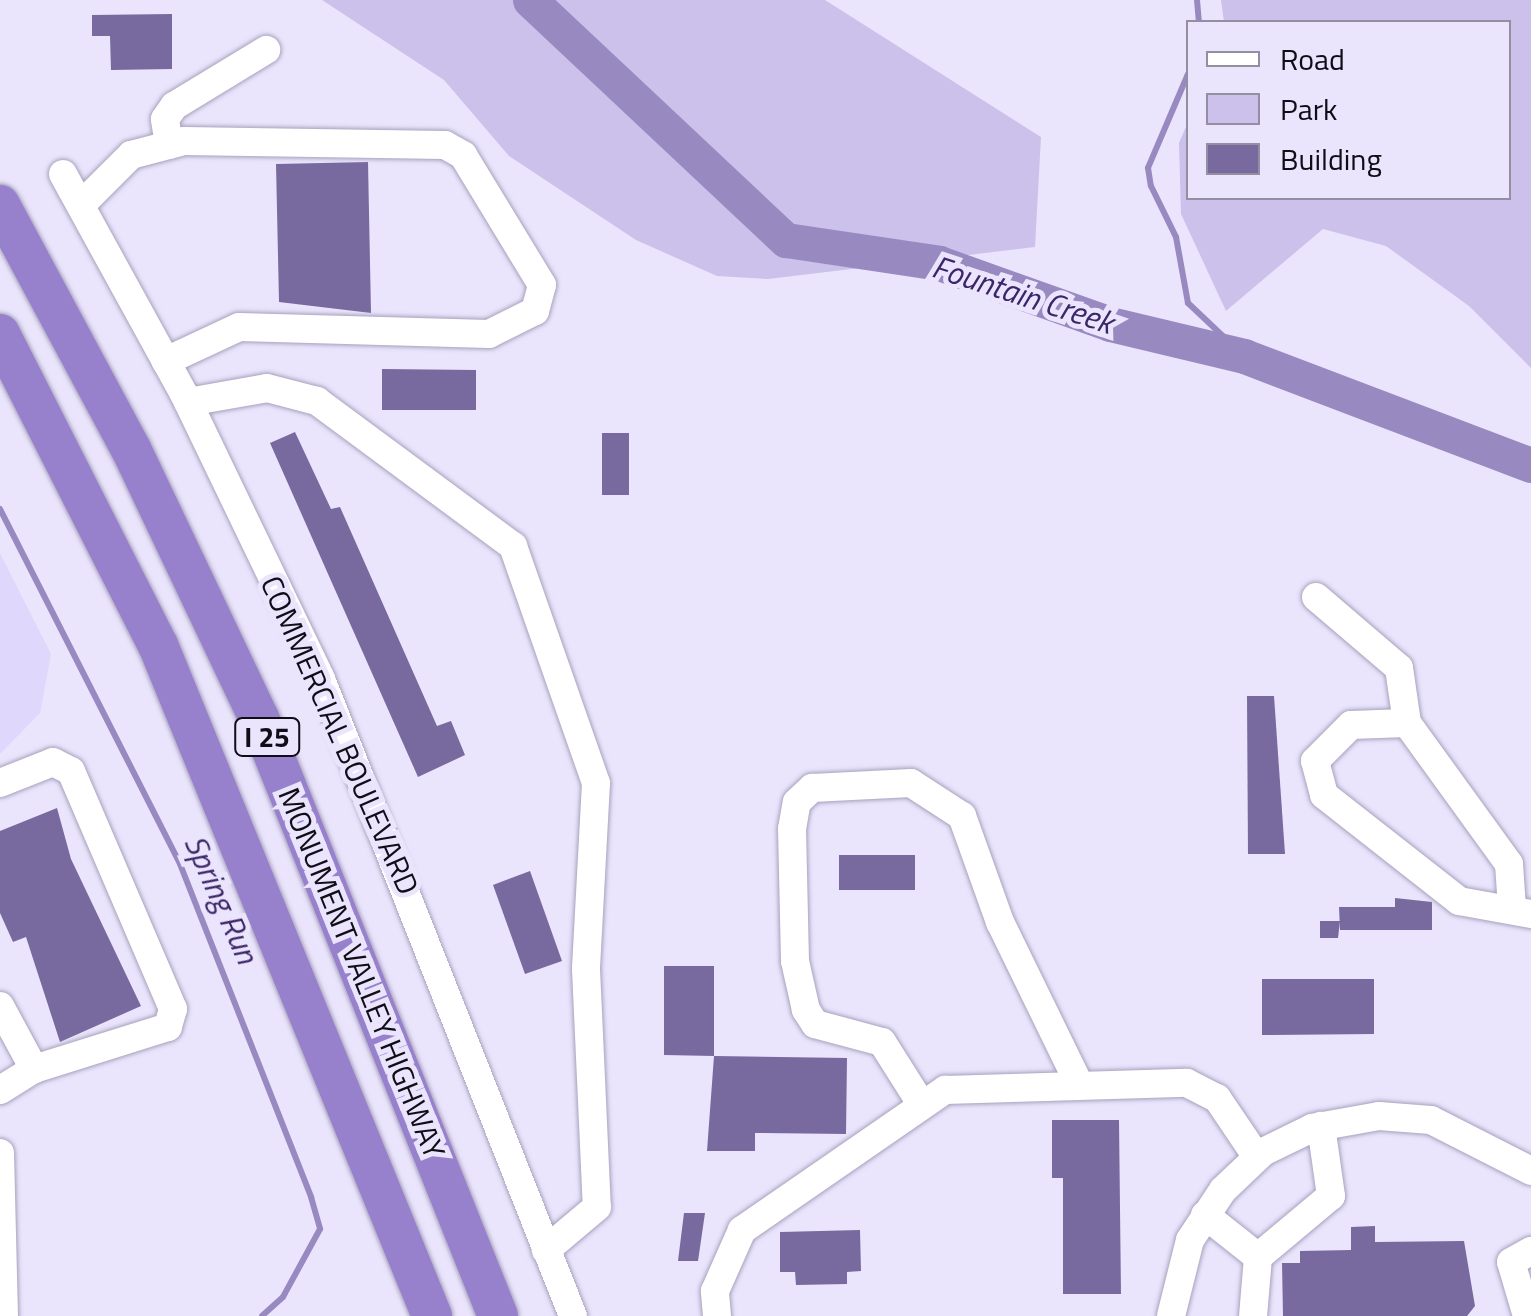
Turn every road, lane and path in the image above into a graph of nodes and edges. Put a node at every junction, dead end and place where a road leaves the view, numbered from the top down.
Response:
1 (266, 50) dead end
2 (169, 145) junction
3 (63, 174) dead end
4 (80, 205) junction
5 (0, 206) edge
6 (0, 334) edge
7 (166, 361) junction
8 (188, 402) junction
9 (1316, 597) dead end
10 (1407, 722) junction
11 (0, 784) edge
12 (1522, 910) edge
13 (0, 1006) edge
14 (34, 1069) junction
15 (1079, 1084) junction
16 (0, 1090) edge
17 (920, 1102) junction
18 (1322, 1126) junction
19 (0, 1153) edge
20 (1257, 1157) junction
21 (1530, 1168) edge
22 (1206, 1215) junction
23 (546, 1250) junction
24 (1531, 1251) edge
25 (1258, 1258) junction
26 (3, 1298) edge
27 (497, 1307) edge
28 (432, 1316) edge
29 (572, 1316) edge
30 (716, 1316) edge
31 (1171, 1316) edge
32 (1253, 1316) edge
33 (1527, 1316) edge

1 - 2 street
2 - 4 street
2 - 7 street
3 - 4 street, COMMERCIAL BOULEVARD
4 - 7 street, COMMERCIAL BOULEVARD
5 - 27 highway, MONUMENT VALLEY HIGHWAY / I 25
6 - 28 highway, MONUMENT VALLEY HIGHWAY / I 25
7 - 8 street, COMMERCIAL BOULEVARD
8 - 23 street, COMMERCIAL BOULEVARD
8 - 23 street
9 - 10 street
10 - 12 street
10 - 12 street
11 - 14 street
13 - 14 street
14 - 16 street
15 - 17 street
15 - 17 street
15 - 20 street
17 - 30 street
18 - 20 street
18 - 21 street
18 - 25 street
19 - 26 street
20 - 22 street
22 - 25 street
22 - 31 street
23 - 29 street, COMMERCIAL BOULEVARD
24 - 33 street
25 - 32 street

